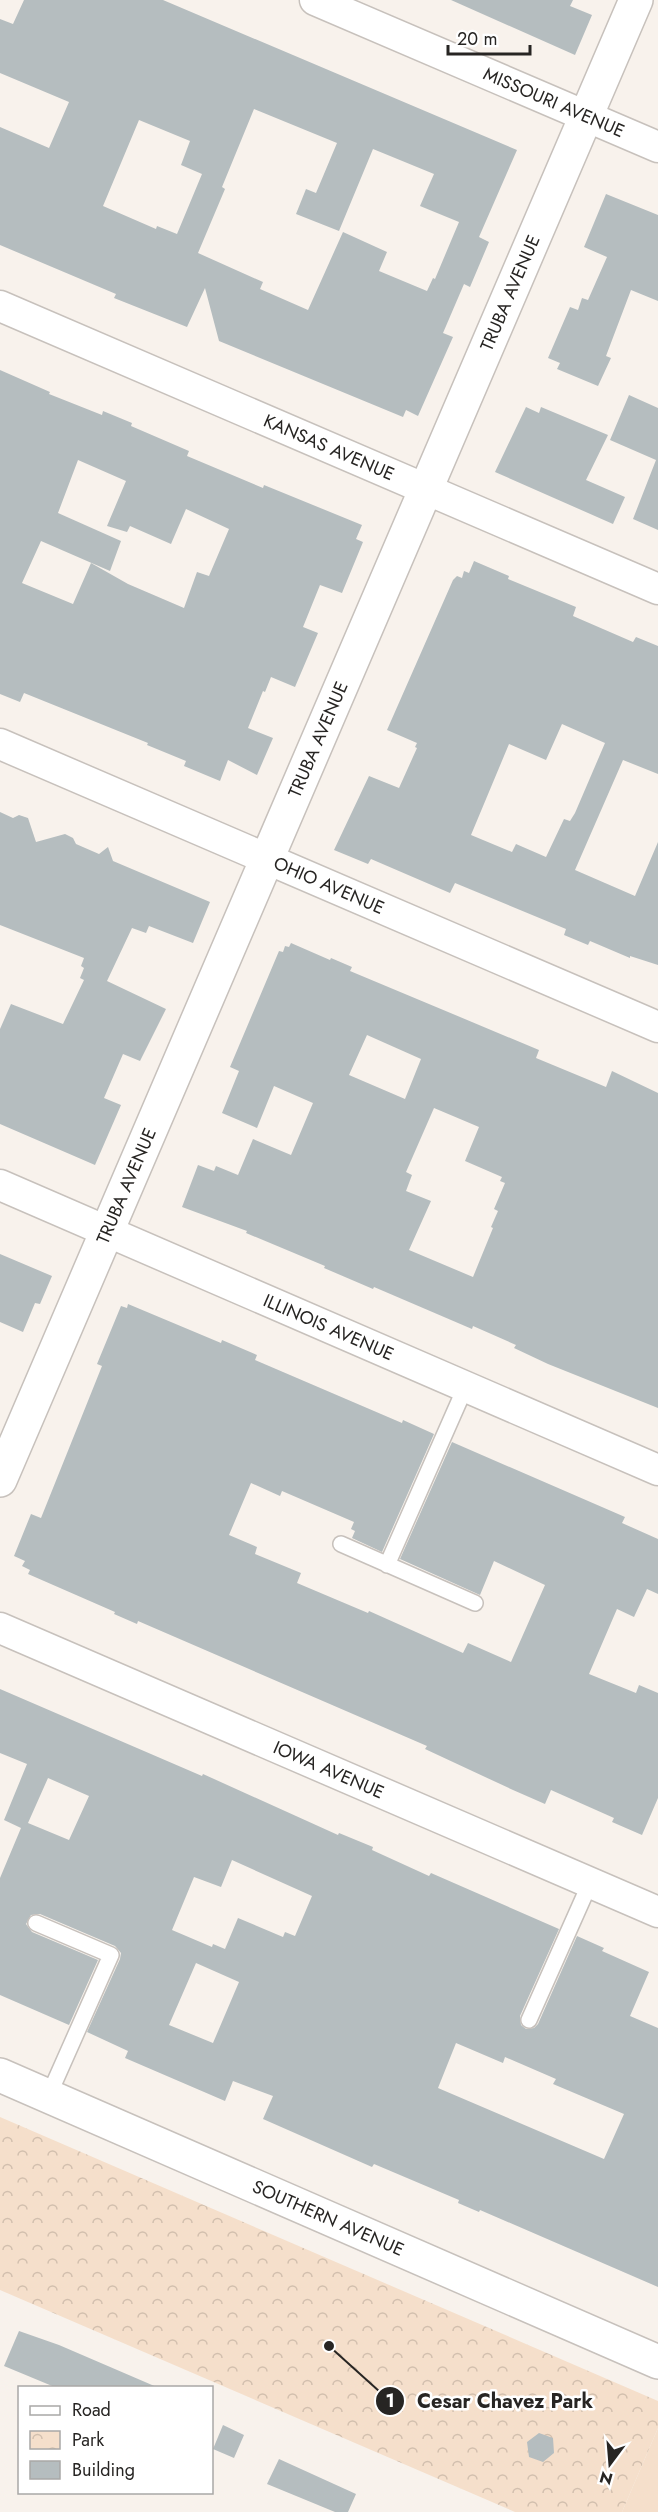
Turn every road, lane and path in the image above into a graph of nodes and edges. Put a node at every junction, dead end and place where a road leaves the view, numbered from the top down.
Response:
1 (315, 0) edge
2 (636, 0) edge
3 (586, 116) junction
4 (658, 147) edge
5 (0, 306) edge
6 (425, 489) junction
7 (658, 589) edge
8 (0, 744) edge
9 (267, 859) junction
10 (658, 1027) edge
11 (0, 1185) edge
12 (107, 1231) junction
13 (465, 1388) junction
14 (658, 1470) edge
15 (0, 1480) edge
16 (341, 1544) dead end
17 (387, 1565) junction
18 (475, 1603) dead end
19 (0, 1628) edge
20 (590, 1883) junction
21 (658, 1912) edge
22 (36, 1923) dead end
23 (529, 2020) dead end
24 (0, 2075) edge
25 (48, 2097) junction
26 (658, 2362) edge

1 - 3 street, MISSOURI AVENUE
2 - 3 street, TRUBA AVENUE
3 - 4 street, MISSOURI AVENUE
3 - 6 street, TRUBA AVENUE
5 - 6 street, KANSAS AVENUE
6 - 7 street, KANSAS AVENUE
6 - 9 street, TRUBA AVENUE
8 - 9 street, OHIO AVENUE
9 - 10 street, OHIO AVENUE
9 - 12 street, TRUBA AVENUE
11 - 12 street, ILLINOIS AVENUE
12 - 13 street, ILLINOIS AVENUE
12 - 15 street, TRUBA AVENUE
13 - 14 street, ILLINOIS AVENUE
13 - 17 lane
16 - 17 lane
17 - 18 lane
19 - 20 street, IOWA AVENUE
20 - 21 street, IOWA AVENUE
20 - 23 lane
22 - 25 lane
24 - 25 street, SOUTHERN AVENUE
25 - 26 street, SOUTHERN AVENUE

